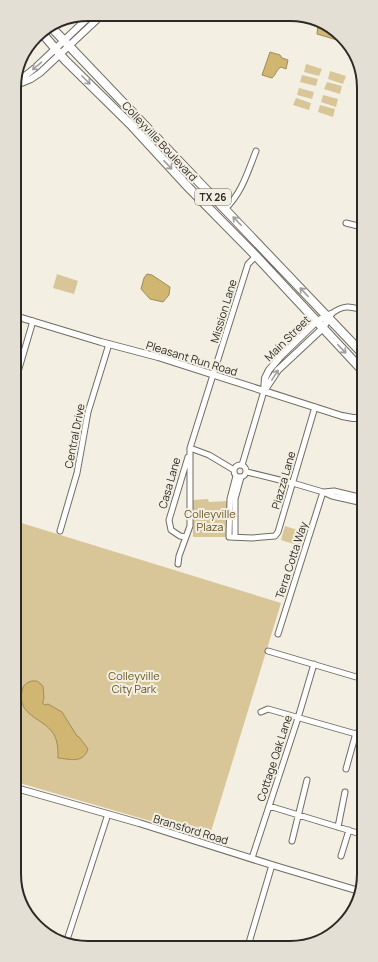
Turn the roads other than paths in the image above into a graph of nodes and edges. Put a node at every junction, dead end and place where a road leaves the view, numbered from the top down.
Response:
1 (86, 21) edge
2 (94, 21) edge
3 (54, 30) edge
4 (45, 37) edge
5 (67, 43) junction
6 (58, 52) junction
7 (22, 78) edge
8 (27, 78) junction
9 (21, 81) edge
10 (256, 150) dead end
11 (225, 209) junction
12 (215, 215) junction
13 (346, 223) dead end
14 (357, 226) edge
15 (264, 250) junction
16 (256, 256) junction
17 (357, 308) edge
18 (329, 316) junction
19 (21, 318) edge
20 (33, 321) junction
21 (317, 321) junction
22 (323, 328) junction
23 (109, 344) junction
24 (357, 347) edge
25 (21, 362) edge
26 (357, 365) edge
27 (214, 375) junction
28 (264, 391) junction
29 (315, 407) junction
30 (357, 417) edge
31 (190, 448) junction
32 (242, 465) junction
33 (234, 470) junction
34 (247, 472) junction
35 (239, 477) junction
36 (292, 483) junction
37 (323, 492) junction
38 (357, 497) edge
39 (357, 502) edge
40 (60, 531) dead end
41 (186, 537) junction
42 (178, 564) dead end
43 (278, 634) dead end
44 (268, 651) dead end
45 (314, 664) junction
46 (357, 677) edge
47 (261, 712) dead end
48 (298, 718) junction
49 (356, 733) joint
50 (346, 769) dead end
51 (307, 780) dead end
52 (21, 789) edge
53 (345, 792) dead end
54 (269, 806) junction
55 (108, 814) junction
56 (299, 815) junction
57 (338, 827) junction
58 (348, 830) junction
59 (357, 833) edge
60 (292, 841) dead end
61 (341, 856) dead end
62 (252, 858) junction
63 (272, 865) junction
64 (355, 889) edge
65 (68, 937) edge
66 (249, 941) edge

1 - 5 street
2 - 5 street
3 - 5 main road, Colleyville Boulevard / TX 26
4 - 6 main road, Colleyville Boulevard / TX 26
5 - 6 street
5 - 11 main road, Colleyville Boulevard / TX 26
6 - 8 street
6 -> 12 main road, Colleyville Boulevard / TX 26
7 - 8 street
8 - 9 street
10 - 11 street
11 - 12 main road
15 -> 11 main road, Colleyville Boulevard / TX 26
12 - 16 main road, Colleyville Boulevard / TX 26
13 - 14 street
15 - 16 main road
18 -> 15 main road, Colleyville Boulevard / TX 26
16 - 21 main road, Colleyville Boulevard / TX 26
16 - 27 street, Mission Lane
17 - 18 street
18 - 21 street, Main Street
18 - 22 street, Main Street
18 - 24 main road, Colleyville Boulevard / TX 26
19 - 20 street, Pleasant Run Road
20 - 23 street, Pleasant Run Road
20 - 25 street
21 - 22 main road, Colleyville Boulevard / TX 26
21 - 28 street, Main Street
22 -> 26 main road, Colleyville Boulevard / TX 26
28 -> 22 street, Main Street
23 - 27 street, Pleasant Run Road
23 - 40 street, Central Drive
27 - 28 street, Pleasant Run Road
27 - 31 street, Mission Lane
28 - 29 street, Pleasant Run Road
28 - 32 street, Main Street
29 - 30 street, Pleasant Run Road
29 - 36 street, Piazza Lane
31 - 33 street
31 - 41 street
31 - 41 street, Casa Lane
32 - 33 street
32 - 34 street
33 - 35 street
34 - 35 street
34 - 36 street
35 - 36 street, Piazza Lane
36 - 37 street
37 - 38 street
37 - 39 street
37 - 43 street, Terra Cotta Way
41 - 42 street
44 - 45 street
45 - 46 street
45 - 48 street, Cottage Oak Lane
47 - 48 street
48 - 49 street
48 - 54 street, Cottage Oak Lane
49 - 50 street
51 - 56 street
52 - 55 street, Bransford Road
53 - 57 street
54 - 56 street
54 - 62 street, Cottage Oak Lane
55 - 62 street, Bransford Road
55 - 65 street
56 - 57 street
56 - 60 street
57 - 58 street
58 - 59 street
58 - 61 street
62 - 63 street, Bransford Road
63 - 64 street, Bransford Road
63 - 66 street

